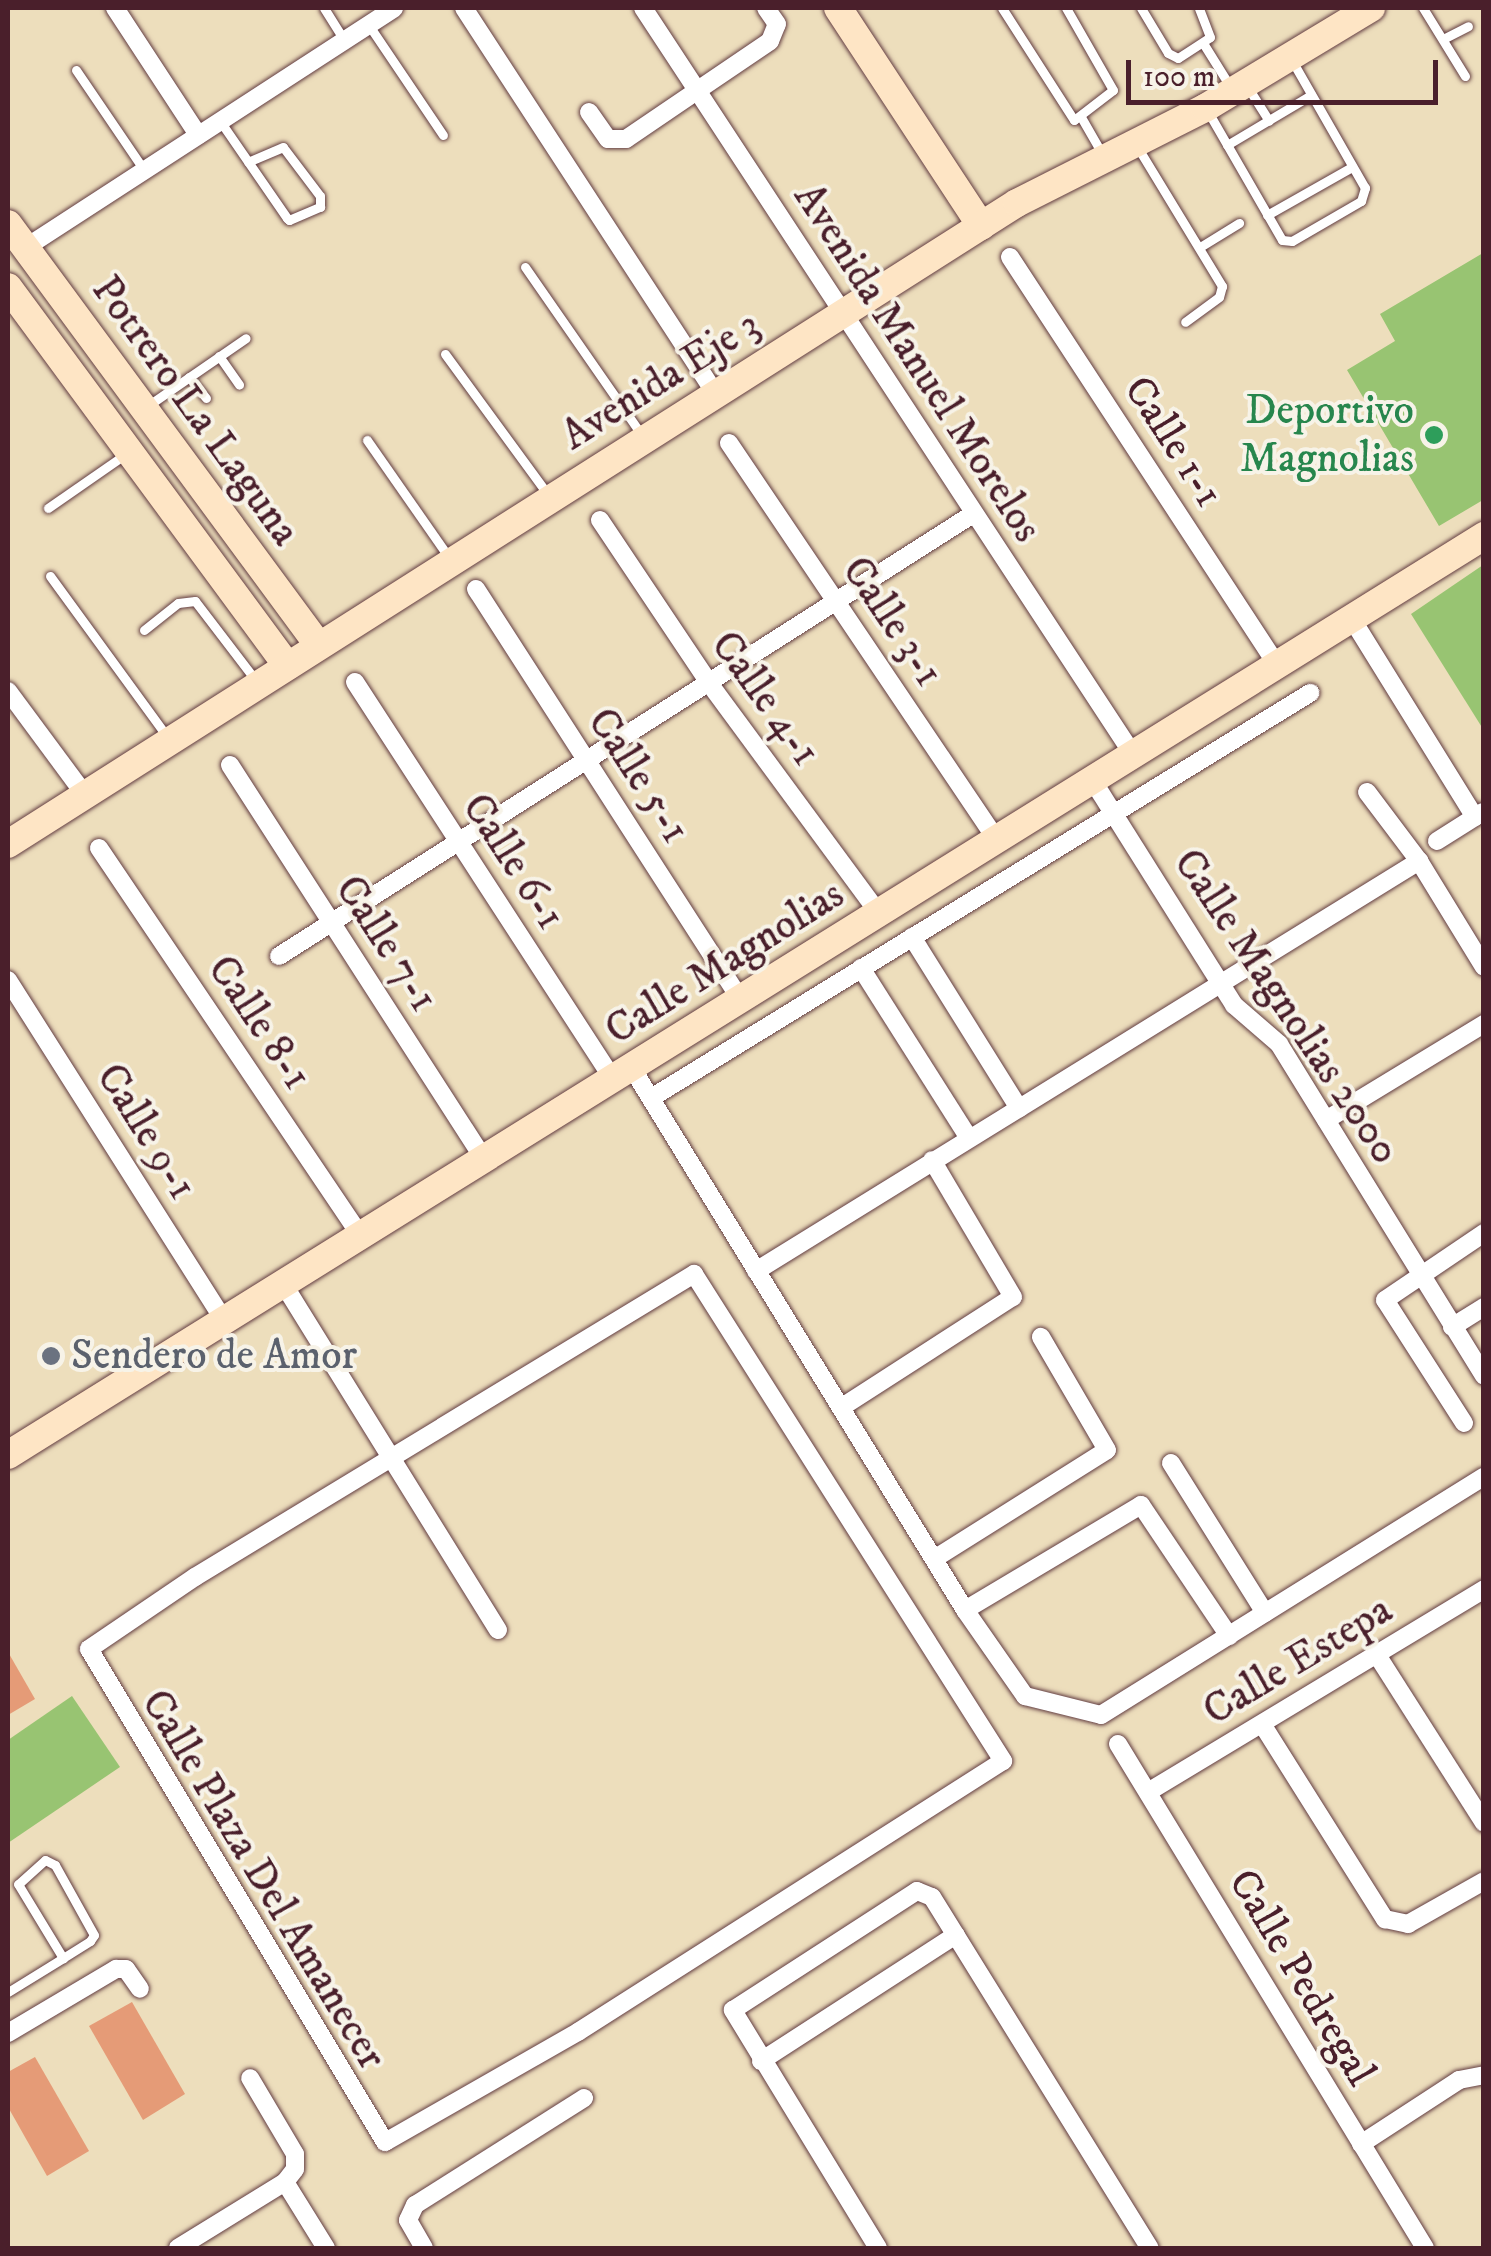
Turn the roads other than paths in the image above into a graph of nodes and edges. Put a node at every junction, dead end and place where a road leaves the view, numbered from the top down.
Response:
1 (114, 8) edge
2 (324, 8) edge
3 (394, 8) edge
4 (464, 8) edge
5 (643, 8) edge
6 (766, 8) edge
7 (838, 8) edge
8 (1002, 8) edge
9 (1066, 8) edge
10 (1141, 8) edge
11 (1199, 8) edge
12 (1370, 8) edge
13 (1423, 8) edge
14 (368, 24) junction
15 (1468, 26) dead end
16 (344, 40) junction
17 (1443, 40) junction
18 (1203, 43) junction
19 (1289, 56) junction
20 (76, 70) dead end
21 (1465, 76) dead end
22 (1239, 87) junction
23 (696, 90) junction
24 (1311, 95) junction
25 (1205, 108) junction
26 (589, 112) dead end
27 (1081, 116) junction
28 (220, 120) junction
29 (1268, 120) junction
30 (198, 134) junction
31 (443, 135) dead end
32 (1227, 145) junction
33 (1136, 146) junction
34 (1106, 159) junction
35 (248, 162) junction
36 (1352, 167) junction
37 (144, 170) junction
38 (1267, 216) junction
39 (1240, 223) dead end
40 (8, 224) edge
41 (981, 226) junction
42 (1200, 247) junction
43 (25, 248) junction
44 (1010, 257) dead end
45 (525, 267) dead end
46 (8, 287) edge
47 (844, 314) junction
48 (1185, 322) dead end
49 (246, 338) dead end
50 (446, 354) dead end
51 (219, 356) junction
52 (189, 377) junction
53 (239, 384) dead end
54 (715, 393) junction
55 (206, 398) dead end
56 (143, 408) junction
57 (367, 440) dead end
58 (645, 440) junction
59 (729, 442) dead end
60 (129, 452) junction
61 (550, 498) junction
62 (48, 508) dead end
63 (973, 514) junction
64 (600, 520) dead end
65 (1484, 536) edge
66 (452, 561) junction
67 (50, 576) dead end
68 (476, 589) dead end
69 (836, 603) junction
70 (1352, 619) junction
71 (144, 630) dead end
72 (318, 646) junction
73 (287, 666) junction
74 (1278, 666) junction
75 (355, 682) dead end
76 (709, 683) junction
77 (259, 684) junction
78 (8, 691) edge
79 (1310, 693) dead end
80 (170, 740) junction
81 (1134, 756) junction
82 (586, 760) junction
83 (230, 765) dead end
84 (1094, 780) junction
85 (1368, 792) dead end
86 (84, 795) junction
87 (1113, 813) junction
88 (1479, 814) edge
89 (457, 840) junction
90 (997, 840) junction
91 (1436, 840) dead end
92 (8, 844) edge
93 (99, 848) dead end
94 (1419, 861) junction
95 (879, 914) junction
96 (330, 923) junction
97 (912, 937) junction
98 (278, 956) dead end
99 (1484, 967) edge
100 (861, 968) junction
101 (8, 980) edge
102 (1220, 983) junction
103 (740, 1000) junction
104 (1484, 1024) edge
105 (623, 1074) junction
106 (651, 1098) junction
107 (1019, 1108) junction
108 (1326, 1120) junction
109 (968, 1138) junction
110 (485, 1160) junction
111 (932, 1160) junction
112 (1484, 1233) edge
113 (361, 1236) junction
114 (756, 1271) junction
115 (1419, 1273) junction
116 (284, 1285) junction
117 (1484, 1307) edge
118 (225, 1322) junction
119 (1452, 1326) junction
120 (1041, 1337) dead end
121 (1484, 1376) edge
122 (842, 1407) junction
123 (1464, 1423) dead end
124 (8, 1456) edge
125 (393, 1459) junction
126 (1171, 1464) dead end
127 (1484, 1477) edge
128 (934, 1559) junction
129 (1484, 1589) edge
130 (965, 1610) junction
131 (1265, 1614) junction
132 (498, 1630) dead end
133 (1229, 1636) junction
134 (1377, 1655) junction
135 (1262, 1724) junction
136 (1118, 1744) dead end
137 (1148, 1792) junction
138 (1484, 1822) edge
139 (1484, 1881) edge
140 (956, 1935) junction
141 (63, 1958) junction
142 (140, 1989) dead end
143 (8, 1992) edge
144 (8, 2034) edge
145 (762, 2061) junction
146 (1484, 2075) edge
147 (250, 2078) dead end
148 (584, 2098) dead end
149 (1362, 2144) junction
150 (285, 2182) junction
151 (189, 2245) edge
152 (326, 2248) edge
153 (424, 2248) edge
154 (878, 2248) edge
155 (1150, 2248) edge
156 (1425, 2248) edge

1 - 30 street
2 - 16 lane
3 - 14 street
4 - 54 street
5 - 23 street, Avenida Manuel Morelos
6 - 23 street
7 - 41 street
8 - 27 lane
9 - 27 lane
10 - 18 lane
11 - 18 lane
12 - 19 street, Avenida Eje 3
13 - 17 lane
14 - 16 street
14 - 31 lane
15 - 17 lane
16 - 28 street
17 - 21 lane
18 - 22 lane
19 - 22 street, Avenida Eje 3
19 - 24 lane
20 - 37 lane
22 - 25 street, Avenida Eje 3
22 - 29 lane
23 - 26 street
23 - 47 street, Avenida Manuel Morelos
24 - 29 lane
24 - 36 lane
25 - 32 lane
25 - 33 street, Avenida Eje 3
27 - 34 lane
28 - 30 street
28 - 35 lane
29 - 32 lane
30 - 37 street
32 - 38 lane
33 - 34 street, Avenida Eje 3
33 - 42 lane
34 - 41 street, Avenida Eje 3
35 - 35 lane
36 - 38 lane
36 - 38 lane
37 - 43 street
39 - 42 lane
40 - 43 street, Potrero La Laguna
41 - 47 street, Avenida Eje 3
42 - 48 lane
43 - 56 street, Potrero La Laguna
44 - 74 street, Calle 1-1
45 - 58 lane
46 - 60 street
47 - 54 street, Avenida Eje 3
47 - 63 street, Avenida Manuel Morelos
49 - 51 lane
50 - 61 lane
51 - 52 lane
51 - 53 lane
52 - 55 lane
52 - 56 lane
54 - 58 street, Avenida Eje 3
56 - 72 street, Potrero La Laguna
57 - 66 lane
58 - 61 street, Avenida Eje 3
59 - 69 street, Calle 3-1
60 - 62 lane
60 - 73 street
61 - 66 street, Avenida Eje 3
63 - 69 street
63 - 81 street, Avenida Manuel Morelos
64 - 76 street, Calle 4-1
65 - 70 street, Calle Magnolias
66 - 72 street, Avenida Eje 3
67 - 80 lane
68 - 82 street, Calle 5-1
69 - 76 street
69 - 90 street, Calle 3-1
70 - 74 street, Calle Magnolias
70 - 88 street
71 - 77 lane
72 - 73 street, Avenida Eje 3
73 - 77 street, Avenida Eje 3
74 - 81 street, Calle Magnolias
75 - 89 street, Calle 6-1
76 - 82 street
76 - 95 street, Calle 4-1
77 - 80 street, Avenida Eje 3
78 - 86 street
79 - 87 street
80 - 86 street, Avenida Eje 3
81 - 84 street, Calle Magnolias
82 - 89 street
82 - 103 street, Calle 5-1
83 - 96 street, Calle 7-1
84 - 87 street, Calle Magnolias 2000
84 - 90 street, Calle Magnolias
85 - 94 street
86 - 92 street, Avenida Eje 3
87 - 97 street
87 - 102 street, Calle Magnolias 2000
88 - 91 street
89 - 96 street
89 - 105 street, Calle 6-1
90 - 95 street, Calle Magnolias
93 - 113 street, Calle 8-1
94 - 99 street
94 - 102 street
95 - 103 street, Calle Magnolias
96 - 98 street
96 - 110 street, Calle 7-1
97 - 100 street
97 - 107 street
100 - 106 street
100 - 109 street
101 - 118 street, Calle 9-1
102 - 107 street
102 - 108 street, Calle Magnolias 2000
103 - 105 street, Calle Magnolias
104 - 108 street
105 - 106 street
105 - 110 street, Calle Magnolias
106 - 114 street
107 - 109 street
108 - 115 street, Calle Magnolias 2000
109 - 111 street
110 - 113 street, Calle Magnolias
111 - 114 street
111 - 122 street
112 - 115 street
113 - 116 street, Calle Magnolias
114 - 122 street
115 - 119 street, Calle Magnolias 2000
115 - 123 street
116 - 118 street, Calle Magnolias
116 - 125 street
117 - 119 street
118 - 124 street, Calle Magnolias
119 - 121 street, Calle Magnolias 2000
120 - 128 street
122 - 128 street
125 - 125 street, Calle Plaza Del Amanecer
125 - 132 street
126 - 131 street
127 - 131 street
128 - 130 street
129 - 134 street, Calle Estepa
130 - 133 street
130 - 133 street
131 - 133 street
134 - 135 street, Calle Estepa
134 - 138 street
135 - 137 street, Calle Estepa
135 - 139 street
136 - 137 street, Calle Pedregal
137 - 149 street, Calle Pedregal
140 - 145 street
140 - 145 street
140 - 155 street
141 - 141 lane
141 - 143 lane
142 - 144 street
145 - 154 street
146 - 149 street
147 - 150 street
148 - 153 street
149 - 156 street, Calle Pedregal
150 - 151 street
150 - 152 street

